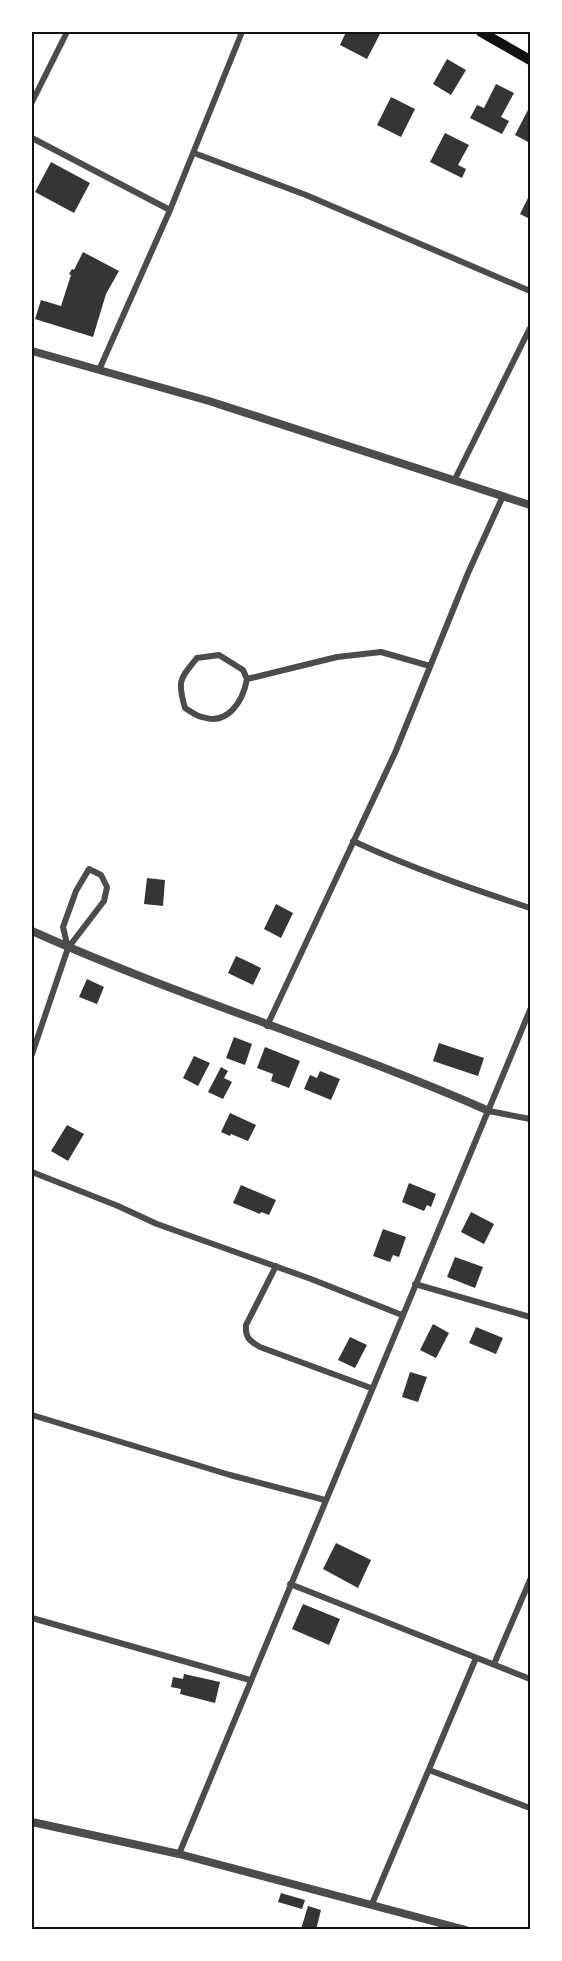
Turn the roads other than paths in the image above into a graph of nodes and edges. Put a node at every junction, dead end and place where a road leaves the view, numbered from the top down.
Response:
1 (67, 32) edge
2 (242, 32) edge
3 (481, 32) edge
4 (531, 60) edge
5 (32, 102) edge
6 (32, 138) edge
7 (194, 153) junction
8 (170, 210) junction
9 (531, 291) edge
10 (531, 328) edge
11 (32, 351) edge
12 (99, 370) junction
13 (454, 480) junction
14 (503, 496) junction
15 (531, 505) edge
16 (430, 666) junction
17 (247, 679) junction
18 (353, 841) junction
19 (531, 908) edge
20 (32, 931) edge
21 (68, 948) junction
22 (531, 1010) edge
23 (267, 1026) junction
24 (32, 1054) edge
25 (489, 1111) junction
26 (531, 1119) edge
27 (32, 1172) edge
28 (276, 1266) junction
29 (415, 1284) junction
30 (402, 1315) junction
31 (531, 1317) edge
32 (371, 1388) junction
33 (32, 1415) edge
34 (325, 1500) junction
35 (531, 1581) edge
36 (290, 1584) junction
37 (32, 1618) edge
38 (476, 1658) junction
39 (495, 1664) junction
40 (531, 1679) edge
41 (250, 1680) junction
42 (429, 1770) junction
43 (531, 1808) edge
44 (32, 1822) edge
45 (179, 1854) junction
46 (372, 1904) junction
47 (466, 1929) edge

1 - 5 street
2 - 7 street
3 - 4 main road
6 - 8 street
7 - 8 street
7 - 9 street
8 - 12 street
10 - 13 street
11 - 12 street
12 - 13 street
13 - 14 street
14 - 15 street
14 - 16 street
16 - 17 street
16 - 18 street
17 - 17 street
18 - 19 street
18 - 23 street
20 - 21 street
21 - 21 street
21 - 23 street
21 - 24 street
22 - 25 street
23 - 25 street
25 - 26 street
25 - 29 street
27 - 28 street
28 - 30 street
28 - 32 street
29 - 30 street
29 - 31 street
30 - 32 street
32 - 34 street
33 - 34 street
34 - 36 street
35 - 39 street
36 - 38 street
36 - 41 street
37 - 41 street
38 - 39 street
38 - 42 street
39 - 40 street
41 - 45 street
42 - 43 street
42 - 46 street
44 - 45 street
45 - 46 street
46 - 47 street

